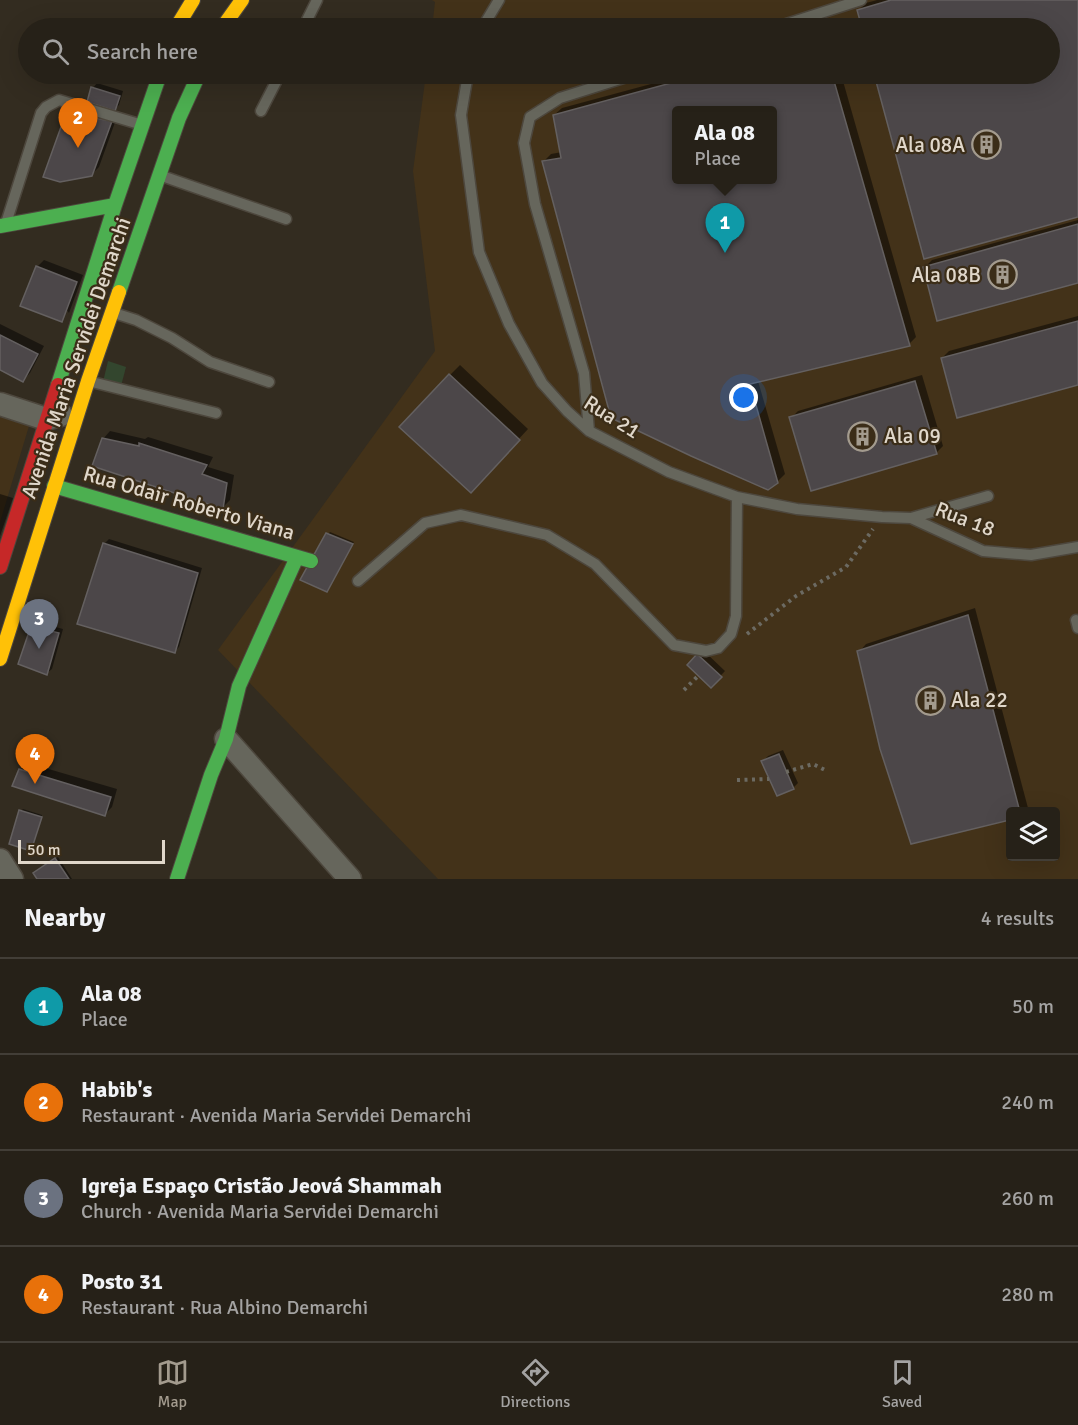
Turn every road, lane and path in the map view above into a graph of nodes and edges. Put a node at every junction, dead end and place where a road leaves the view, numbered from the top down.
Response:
1 (193, 0) edge
2 (242, 0) edge
3 (317, 0) edge
4 (499, 0) edge
5 (861, 0) edge
6 (182, 18) edge
7 (229, 18) edge
8 (308, 18) edge
9 (488, 18) edge
10 (805, 18) edge
11 (156, 84) edge
12 (194, 84) edge
13 (275, 84) edge
14 (466, 84) edge
15 (604, 84) edge
16 (261, 111) dead end
17 (142, 125) junction
18 (160, 176) junction
19 (115, 205) junction
20 (286, 219) dead end
21 (3, 225) edge
22 (113, 313) junction
23 (88, 381) junction
24 (269, 382) dead end
25 (0, 404) edge
26 (79, 411) junction
27 (216, 413) dead end
28 (46, 419) junction
29 (589, 431) junction
30 (54, 486) junction
31 (988, 496) dead end
32 (737, 497) junction
33 (882, 517) junction
34 (911, 518) junction
35 (1078, 548) edge
36 (0, 567) edge
37 (358, 581) dead end
38 (739, 639) dead end
39 (0, 659) edge
40 (698, 676) dead end
41 (684, 690) dead end
42 (226, 739) junction
43 (825, 770) dead end
44 (786, 772) dead end
45 (769, 778) dead end
46 (738, 780) dead end
47 (0, 860) edge
48 (12, 879) edge
49 (177, 879) edge
50 (350, 879) edge

1 - 6 main road
2 - 7 main road
3 - 8 lane
4 - 9 lane
5 - 10 lane
11 - 17 main road, Avenida Maria Servidei Demarchi
12 - 18 main road, Avenida Maria Servidei Demarchi
13 - 16 lane
14 - 29 lane, Rua 21
15 - 29 lane
17 - 19 main road, Avenida Maria Servidei Demarchi
17 - 21 lane
18 - 20 lane
18 - 22 main road, Avenida Maria Servidei Demarchi
19 - 21 main road
19 - 28 main road, Avenida Maria Servidei Demarchi
22 - 23 main road, Avenida Maria Servidei Demarchi
22 - 24 lane
23 - 26 main road, Avenida Maria Servidei Demarchi
23 - 27 lane
25 - 28 street
26 - 28 street
26 - 30 main road, Avenida Maria Servidei Demarchi
28 - 36 main road, Avenida Maria Servidei Demarchi
29 - 32 lane, Rua 21
30 - 39 main road, Avenida Maria Servidei Demarchi
30 - 42 main road, Rua Odair Roberto Viana
31 - 34 lane, Rua 21
32 - 33 lane, Rua 21
32 - 37 lane
33 - 34 lane, Rua 21
33 - 38 path
34 - 35 lane, Rua 18
40 - 41 path
42 - 49 main road
42 - 50 street
43 - 44 path
45 - 46 path
47 - 48 street

